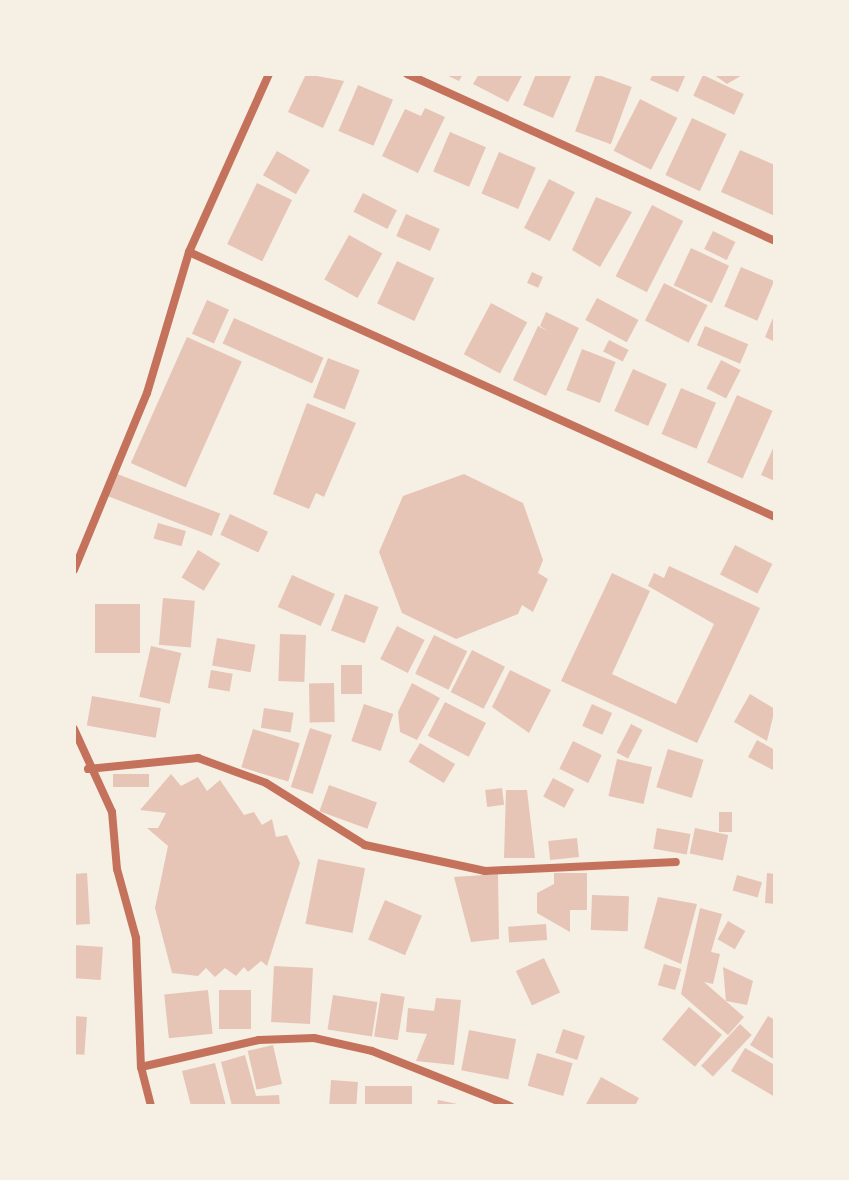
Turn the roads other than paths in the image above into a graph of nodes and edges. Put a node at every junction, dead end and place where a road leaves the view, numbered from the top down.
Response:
1 (269, 74) edge
2 (407, 74) edge
3 (775, 241) edge
4 (189, 252) junction
5 (775, 517) edge
6 (76, 556) edge
7 (74, 570) edge
8 (74, 729) edge
9 (88, 769) junction
10 (676, 862) dead end
11 (141, 1067) junction
12 (151, 1106) edge
13 (510, 1106) edge

1 - 4 street
2 - 3 street
4 - 5 street
4 - 6 street
6 - 7 street
8 - 9 street
9 - 10 street
9 - 11 street
11 - 12 street
11 - 13 street

